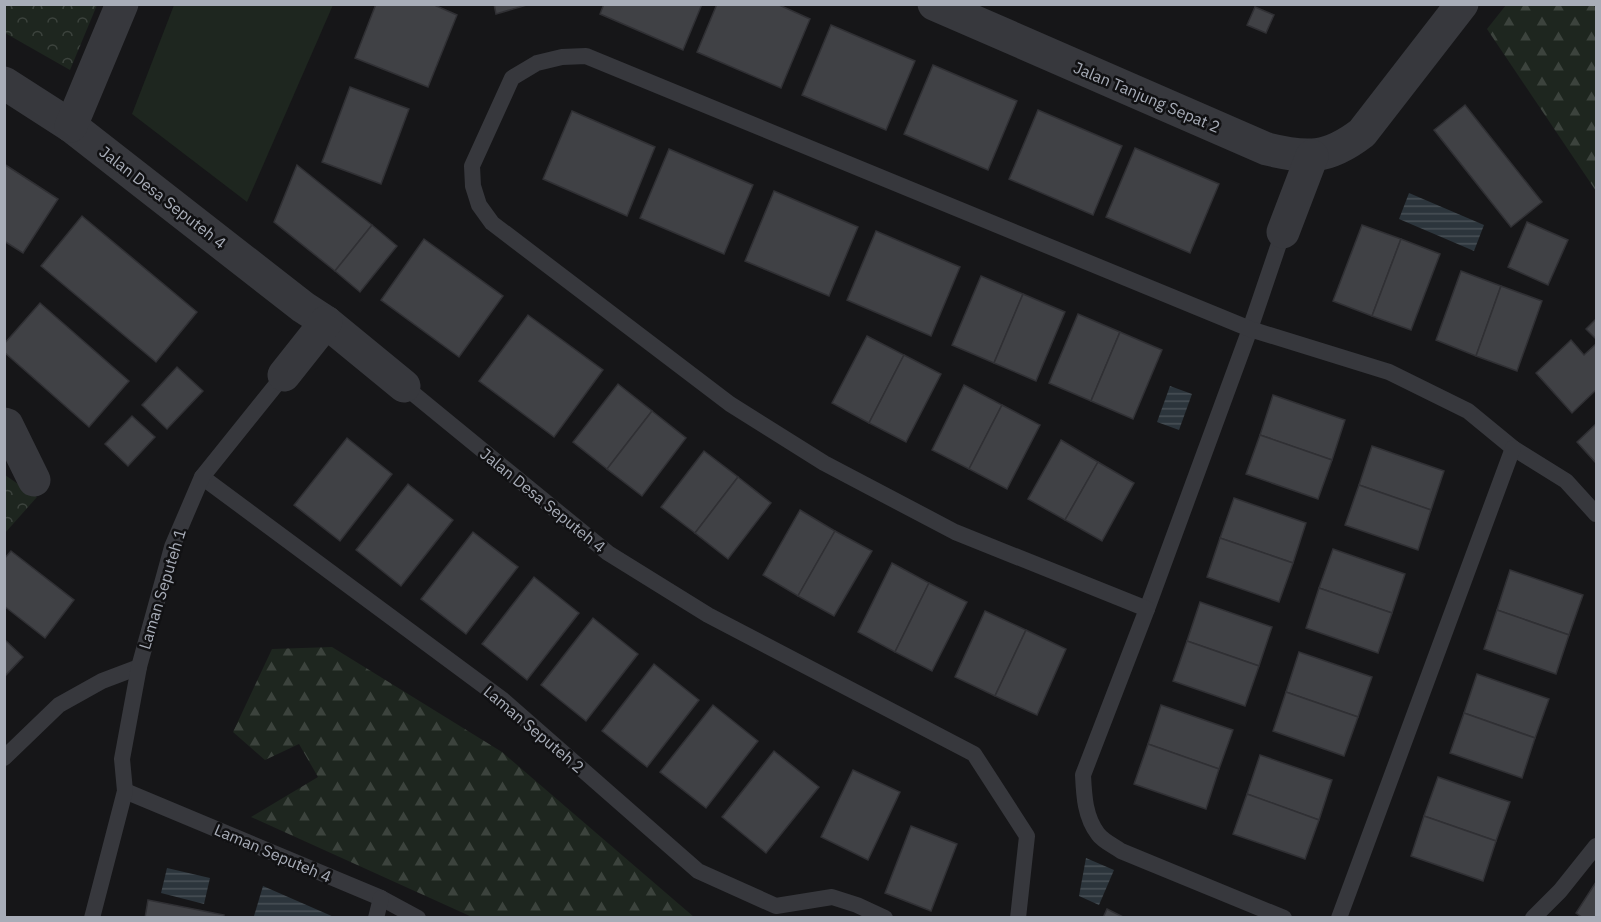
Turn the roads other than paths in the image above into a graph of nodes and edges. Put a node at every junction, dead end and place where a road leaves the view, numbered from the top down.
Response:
1 (122, 4) edge
2 (934, 4) edge
3 (1461, 4) edge
4 (4, 83) edge
5 (71, 126) junction
6 (1312, 156) junction
7 (1283, 232) joint
8 (326, 322) junction
9 (1250, 329) junction
10 (284, 375) joint
11 (404, 386) joint
12 (4, 424) edge
13 (1514, 448) junction
14 (202, 477) junction
15 (34, 480) dead end
16 (1596, 514) edge
17 (1147, 609) junction
18 (139, 667) junction
19 (4, 758) edge
20 (125, 791) junction
21 (1596, 846) edge
22 (381, 898) junction
23 (92, 918) edge
24 (376, 918) edge
25 (418, 918) edge
26 (885, 918) edge
27 (1018, 918) edge
28 (1284, 918) edge
29 (1339, 918) edge
30 (1533, 918) edge

1 - 5 street
2 - 6 street, Jalan Tanjung Sepat 2
3 - 6 street, Jalan Tanjung Sepat 2
4 - 5 street, Jalan Desa Seputeh 4
5 - 8 street, Jalan Desa Seputeh 4
6 - 7 street
7 - 9 lane
8 - 10 street, Laman Seputeh 1
8 - 11 street, Jalan Desa Seputeh 4
9 - 13 lane
9 - 17 lane
9 - 17 lane
10 - 14 lane, Laman Seputeh 1
11 - 27 lane, Jalan Desa Seputeh 4
12 - 15 street
13 - 16 lane
13 - 29 lane
14 - 18 lane, Laman Seputeh 1
14 - 26 lane, Laman Seputeh 2
17 - 28 lane
18 - 19 lane, Laman Seputeh 1
18 - 20 lane
20 - 22 lane, Laman Seputeh 4
20 - 23 lane
21 - 30 lane
22 - 24 lane
22 - 25 lane, Laman Seputeh 4

